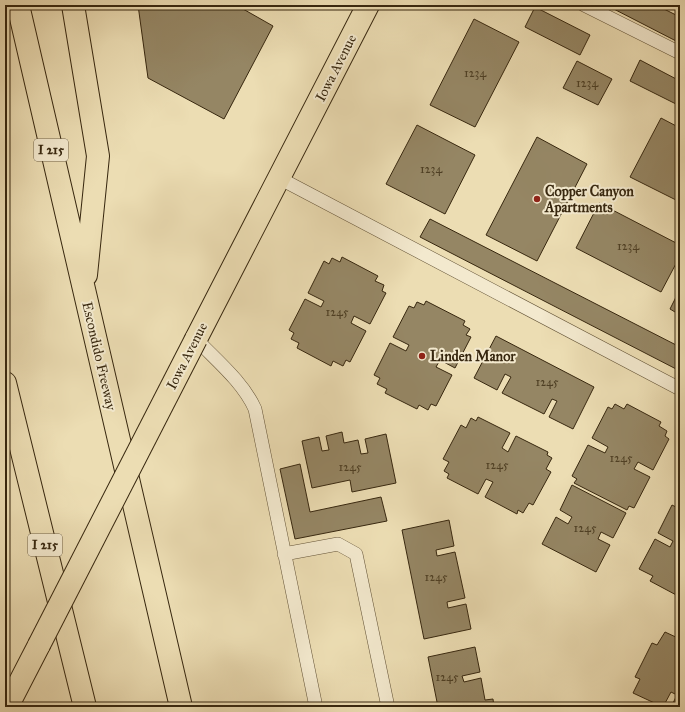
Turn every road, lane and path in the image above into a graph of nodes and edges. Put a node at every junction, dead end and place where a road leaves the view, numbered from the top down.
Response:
1 (18, 5) edge
2 (73, 5) edge
3 (368, 5) edge
4 (584, 5) edge
5 (680, 53) edge
6 (279, 178) junction
7 (85, 294) junction
8 (196, 339) junction
9 (5, 383) edge
10 (680, 389) edge
11 (284, 554) junction
12 (7, 707) edge
13 (84, 707) edge
14 (181, 707) edge
15 (316, 707) edge
16 (388, 707) edge

1 - 7 main road, Escondido Freeway / I 215
2 - 7 main road
3 - 6 main road, Iowa Avenue
4 - 5 lane
6 - 8 main road, Iowa Avenue
6 - 10 lane
7 - 14 main road, Escondido Freeway / I 215
8 - 11 lane
8 - 12 main road, Iowa Avenue, bridge
9 - 13 main road, I 215
11 - 15 lane
11 - 16 lane

